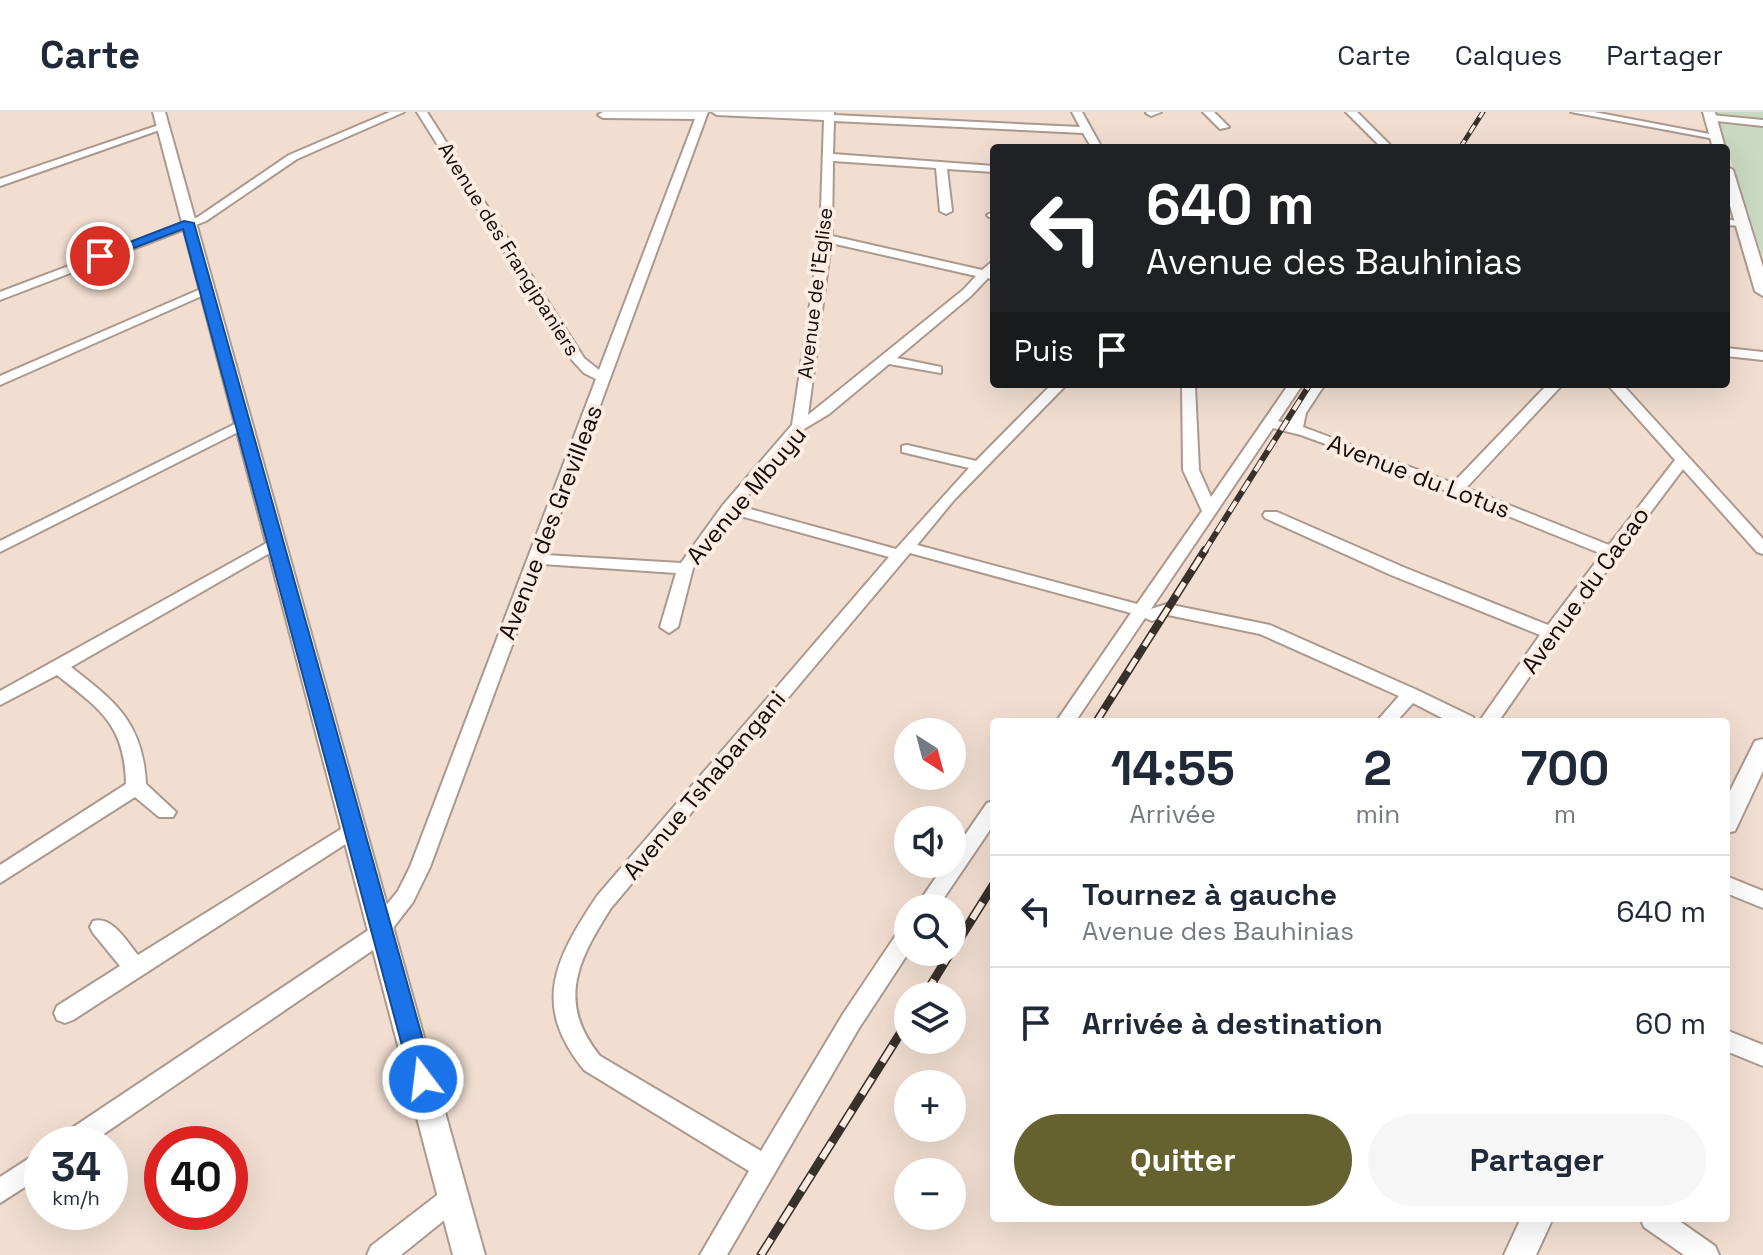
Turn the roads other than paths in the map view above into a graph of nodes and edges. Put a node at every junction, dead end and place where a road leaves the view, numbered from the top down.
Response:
1 (399, 112) edge
2 (422, 112) edge
3 (961, 112) edge
4 (1077, 112) edge
5 (1208, 112) edge
6 (1351, 112) edge
7 (1576, 112) edge
8 (707, 113) edge
9 (829, 114) edge
10 (603, 115) dead end
11 (1710, 115) edge
12 (161, 120) edge
13 (1763, 123) edge
14 (969, 124) junction
15 (1224, 127) dead end
16 (1087, 130) junction
17 (1717, 142) edge
18 (1095, 144) edge
19 (1384, 144) edge
20 (826, 157) junction
21 (941, 165) junction
22 (990, 169) edge
23 (0, 183) edge
24 (1730, 183) edge
25 (946, 211) dead end
26 (1730, 222) edge
27 (188, 223) junction
28 (1742, 223) junction
29 (826, 238) junction
30 (1756, 246) edge
31 (990, 272) edge
32 (990, 273) edge
33 (207, 291) junction
34 (1763, 291) edge
35 (0, 296) edge
36 (1730, 352) edge
37 (1763, 356) edge
38 (883, 359) junction
39 (936, 370) dead end
40 (604, 378) junction
41 (0, 381) edge
42 (1056, 388) edge
43 (1188, 388) edge
44 (1293, 388) edge
45 (1315, 388) edge
46 (1552, 388) edge
47 (1618, 388) edge
48 (1269, 423) junction
49 (243, 424) junction
50 (799, 426) junction
51 (1295, 428) junction
52 (907, 449) dead end
53 (1683, 459) junction
54 (978, 466) junction
55 (1455, 490) junction
56 (729, 508) junction
57 (1209, 510) junction
58 (1271, 515) dead end
59 (274, 544) junction
60 (0, 547) edge
61 (1763, 549) edge
62 (903, 551) junction
63 (1612, 552) junction
64 (536, 559) junction
65 (685, 568) junction
66 (1140, 610) junction
67 (669, 627) dead end
68 (1551, 633) junction
69 (58, 666) junction
70 (1411, 694) junction
71 (0, 699) edge
72 (1068, 718) edge
73 (1389, 718) edge
74 (1458, 718) edge
75 (1491, 718) edge
76 (1760, 761) edge
77 (136, 787) junction
78 (166, 812) dead end
79 (990, 814) edge
80 (1730, 817) edge
81 (354, 829) junction
82 (0, 875) edge
83 (1730, 886) edge
84 (936, 894) edge
85 (1763, 900) edge
86 (101, 927) dead end
87 (383, 928) junction
88 (894, 956) edge
89 (135, 968) junction
90 (65, 1013) dead end
91 (1730, 1042) edge
92 (1763, 1056) edge
93 (95, 1126) edge
94 (766, 1168) junction
95 (24, 1174) edge
96 (0, 1191) edge
97 (454, 1197) junction
98 (1535, 1222) edge
99 (1659, 1222) edge
100 (380, 1255) edge
101 (469, 1255) edge
102 (713, 1255) edge
103 (1520, 1255) edge
104 (1706, 1255) edge

1 - 27 street
2 - 40 street, Avenue des Frangipaniers
3 - 14 street
4 - 16 street
5 - 15 street
6 - 19 street
7 - 17 street
8 - 9 street
8 - 10 street
8 - 40 street, Avenue des Grevilleas
9 - 14 street
9 - 20 street, Avenue de l'Eglise
11 - 13 street
11 - 17 street
12 - 23 street
12 - 27 street
14 - 16 street
16 - 18 street
20 - 21 street
20 - 29 street, Avenue de l'Eglise
21 - 22 street
21 - 25 street
24 - 28 street
26 - 28 street
27 - 33 street
27 - 35 street
28 - 30 street
29 - 31 street
29 - 50 street, Avenue de l'Eglise
30 - 34 street
32 - 38 street, Avenue Mbuyu
33 - 41 street
33 - 49 street
36 - 37 street
38 - 39 street
38 - 50 street, Avenue Mbuyu
40 - 64 street, Avenue des Grevilleas
42 - 54 street, Avenue Tshabangani
43 - 57 street
44 - 48 street
45 - 51 street
46 - 55 street
47 - 53 street
48 - 51 street, Avenue du Lotus
48 - 57 street
49 - 59 street
49 - 60 street
50 - 56 street, Avenue Mbuyu
51 - 55 street, Avenue du Lotus
52 - 54 street
53 - 61 street
53 - 63 street, Avenue du Cacao
54 - 62 street, Avenue Tshabangani
55 - 63 street, Avenue du Lotus
56 - 62 street
56 - 65 street, Avenue Mbuyu
57 - 66 street
58 - 68 street
59 - 69 street
59 - 81 street
62 - 66 street
62 - 94 street, Avenue Tshabangani
63 - 68 street, Avenue du Cacao
64 - 65 street, Avenue Mbuyu
64 - 87 street, Avenue des Grevilleas
65 - 67 street
66 - 70 street
66 - 72 street
68 - 75 street, Avenue du Cacao
69 - 71 street
69 - 77 street
70 - 73 street
70 - 74 street
76 - 80 street
77 - 78 street
77 - 82 street
79 - 84 street
81 - 87 street
81 - 89 street
83 - 85 street
86 - 89 street
87 - 93 street, Avenue des Grevilleas
87 - 97 street
88 - 94 street
89 - 90 street
91 - 92 street
94 - 102 street
95 - 96 street
97 - 100 street
97 - 101 street
98 - 103 street
99 - 104 street

